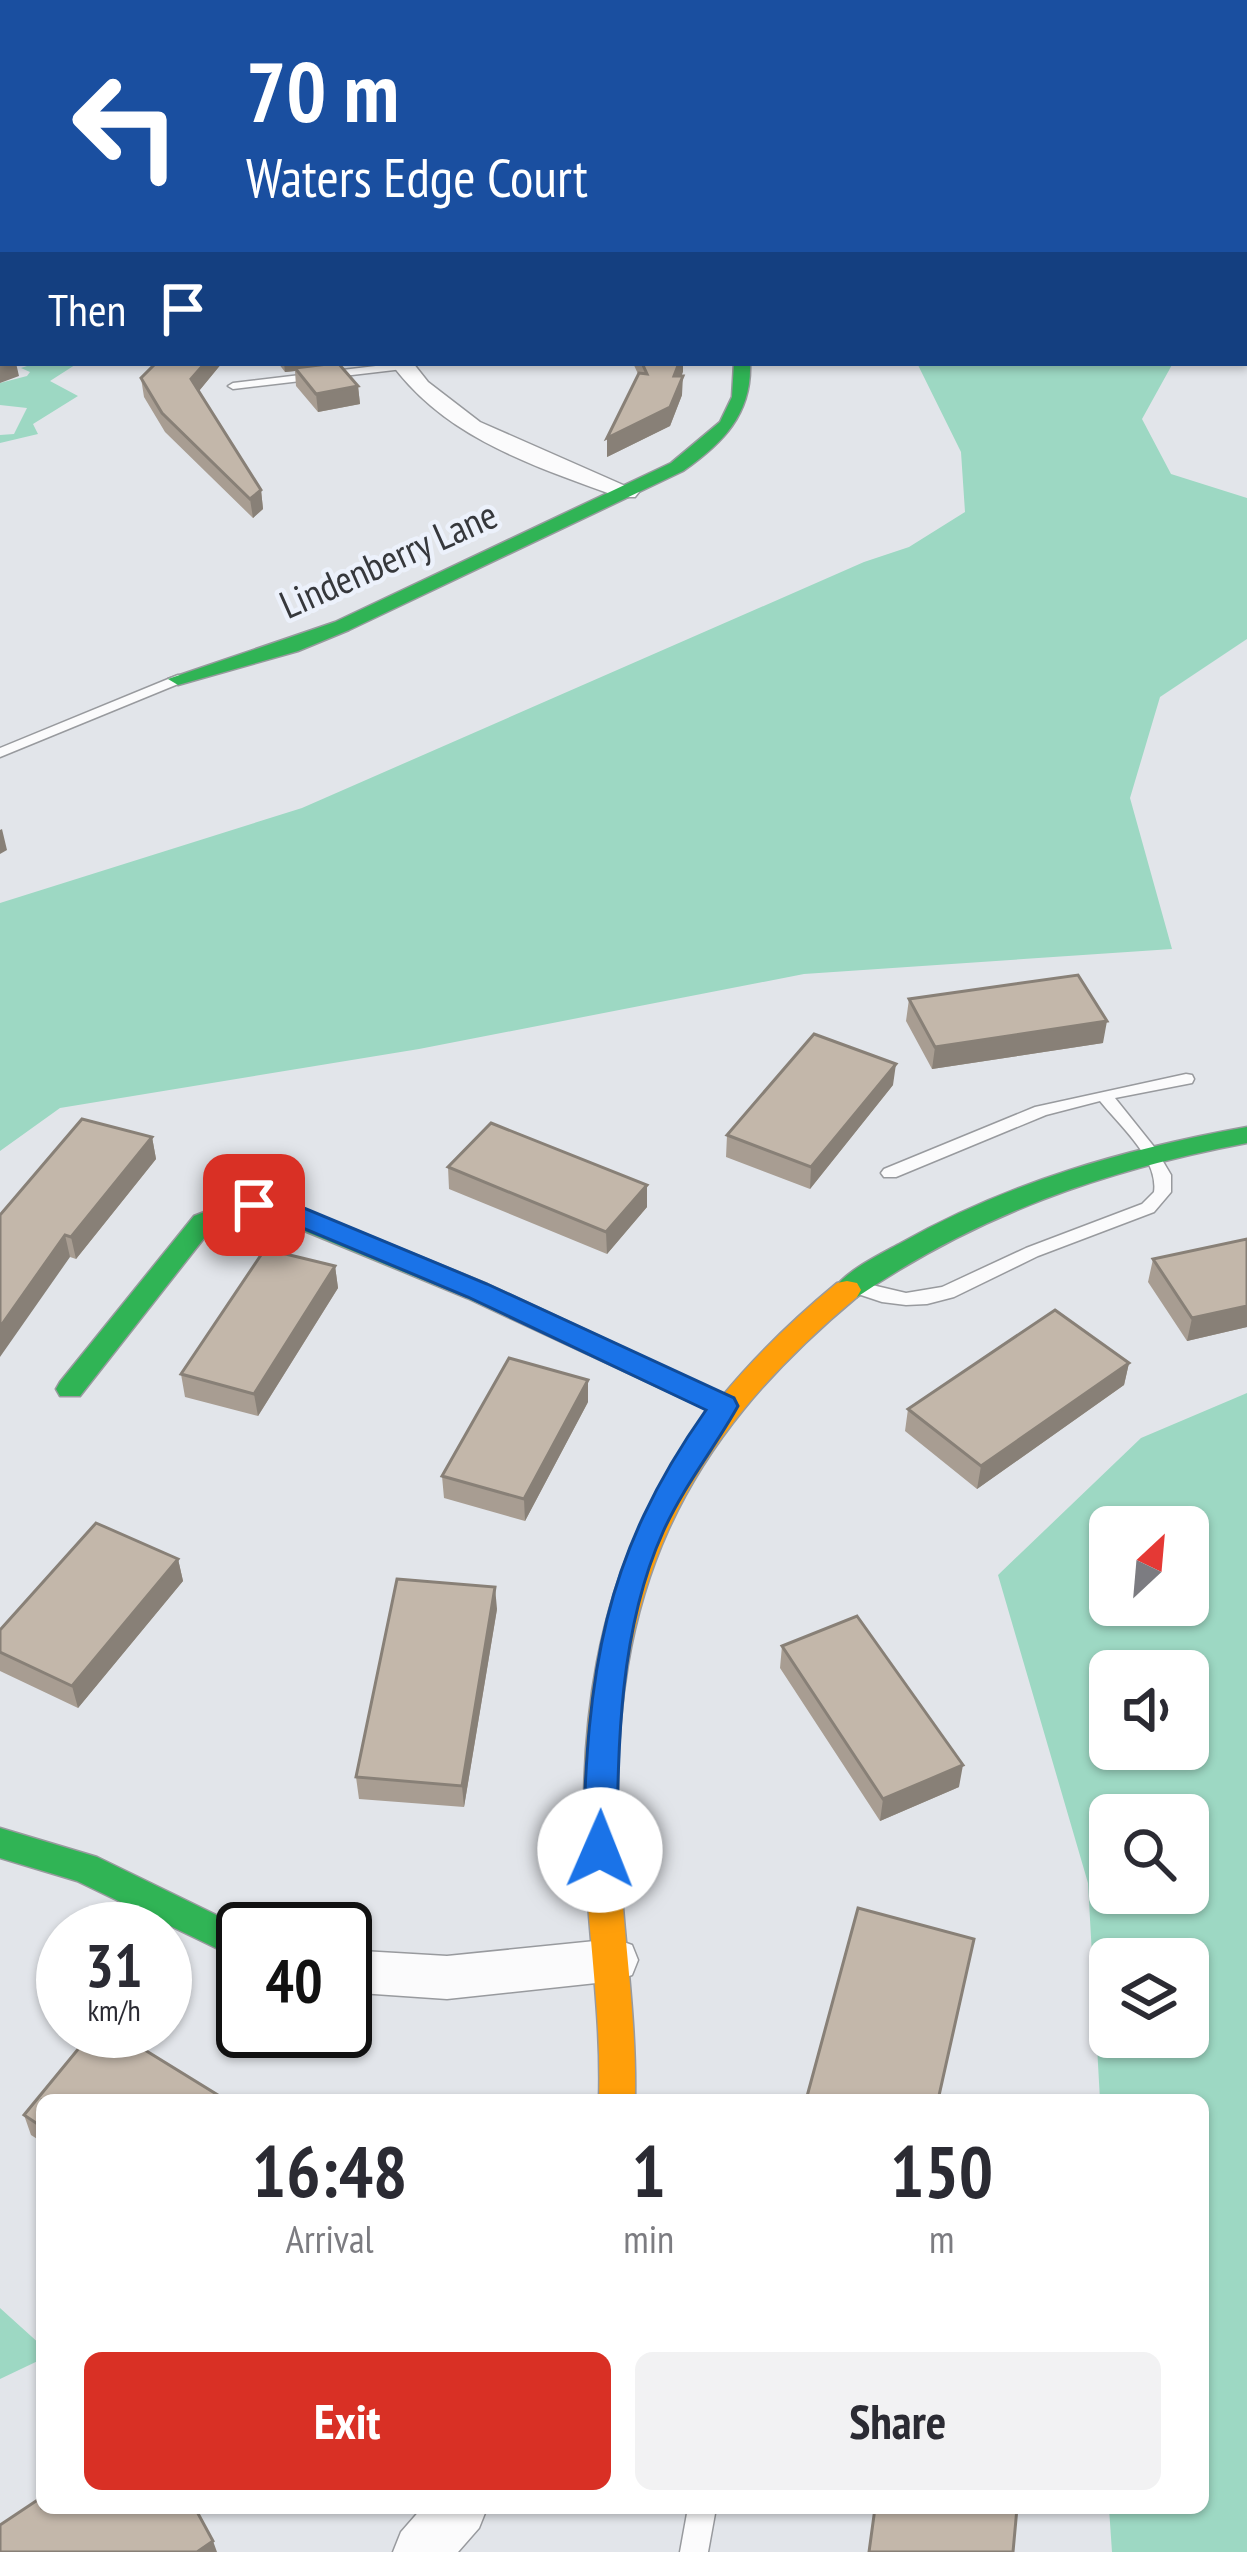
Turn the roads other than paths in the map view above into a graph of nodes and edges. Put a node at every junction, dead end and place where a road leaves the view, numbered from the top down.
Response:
1 (388, 366) edge
2 (405, 366) edge
3 (742, 366) edge
4 (233, 386) dead end
5 (627, 492) junction
6 (178, 679) joint
7 (0, 754) edge
8 (1186, 1079) dead end
9 (1104, 1095) junction
10 (1247, 1135) edge
11 (1146, 1151) junction
12 (890, 1172) dead end
13 (850, 1286) junction
14 (70, 1389) dead end
15 (724, 1406) junction
16 (0, 1843) edge
17 (216, 1932) edge
18 (616, 1960) junction
19 (372, 1975) edge
20 (617, 2094) edge
21 (454, 2514) edge
22 (701, 2514) edge
23 (421, 2552) edge
24 (694, 2552) edge

1 - 4 lane
2 - 5 street
3 - 5 street, Lindenberry Lane
5 - 6 street, Lindenberry Lane
6 - 7 lane, Lindenberry Lane
8 - 9 lane
9 - 11 lane
9 - 12 lane
10 - 11 street
11 - 13 street
11 - 13 lane
13 - 15 street
14 - 15 street
15 - 18 street
16 - 17 street
18 - 19 street
18 - 20 street
21 - 23 street
22 - 24 lane

